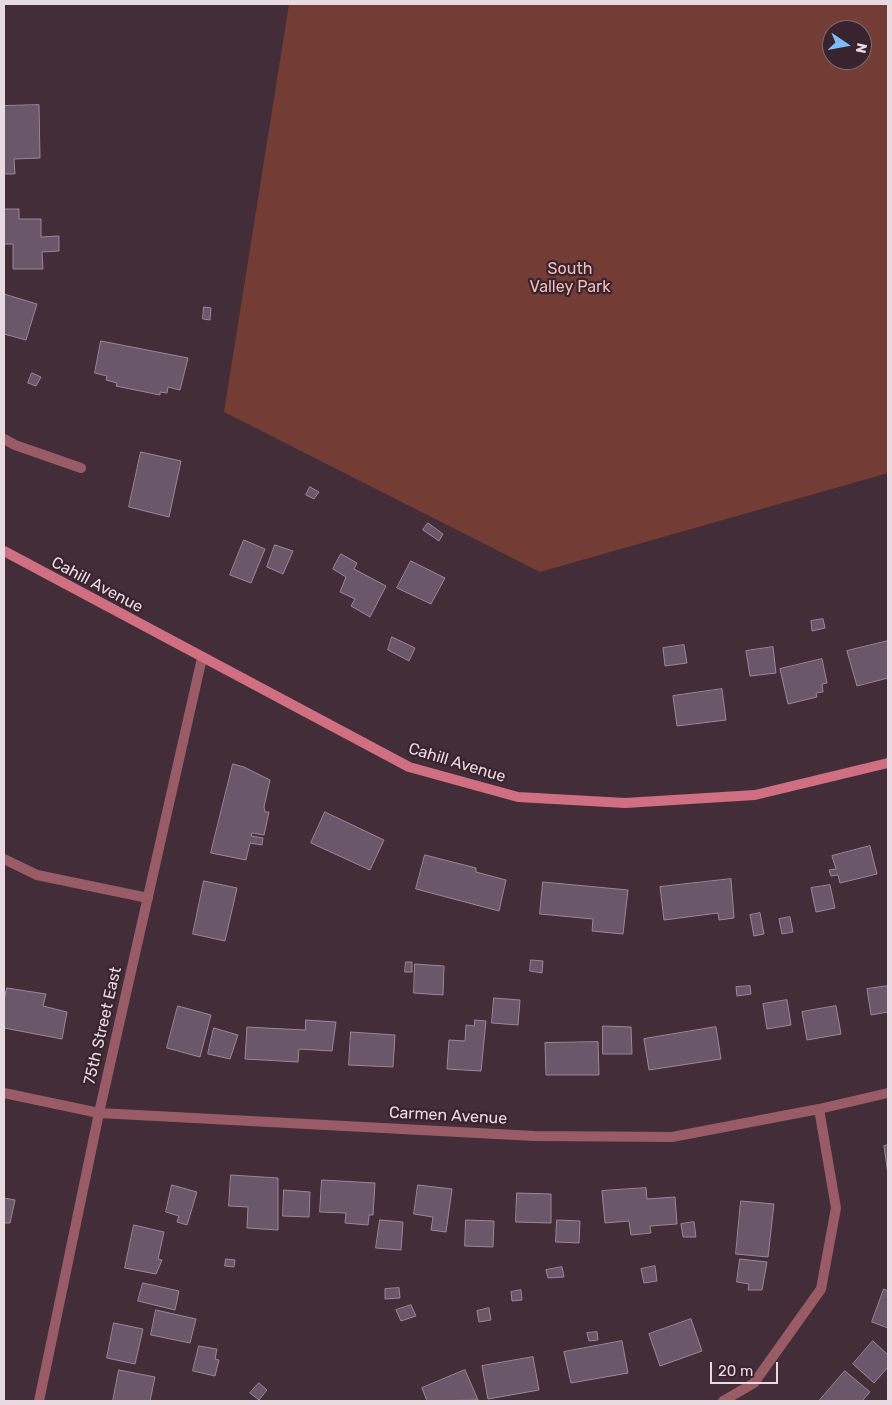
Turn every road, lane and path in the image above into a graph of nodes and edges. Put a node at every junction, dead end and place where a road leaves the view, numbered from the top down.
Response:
1 (4, 439) edge
2 (81, 468) dead end
3 (4, 551) edge
4 (202, 658) junction
5 (888, 763) edge
6 (4, 859) edge
7 (148, 898) junction
8 (4, 1093) edge
9 (888, 1093) edge
10 (819, 1110) junction
11 (99, 1113) junction
12 (39, 1401) edge
13 (723, 1401) edge

1 - 2 street
3 - 4 street, Cahill Avenue
4 - 5 street, Cahill Avenue
4 - 7 street, 75th Street East
6 - 7 street
7 - 11 street, 75th Street East
8 - 11 street, Carmen Avenue
9 - 10 street, Carmen Avenue
10 - 11 street, Carmen Avenue
10 - 13 street
11 - 12 street, 75th Street East

